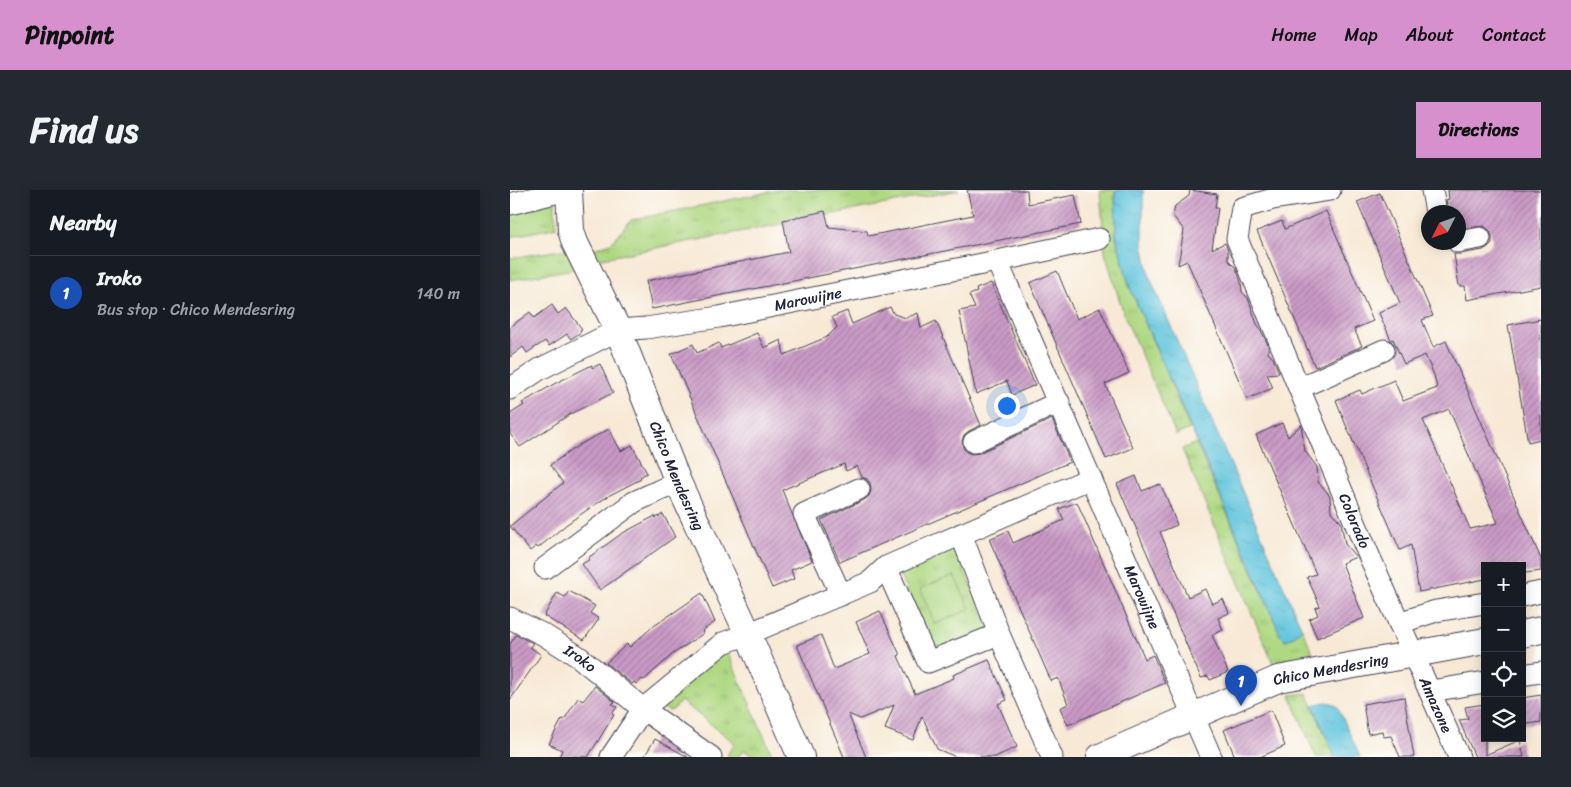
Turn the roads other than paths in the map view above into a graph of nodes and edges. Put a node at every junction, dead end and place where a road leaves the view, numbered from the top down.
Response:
1 (568, 190) edge
2 (1330, 190) edge
3 (1432, 190) edge
4 (510, 204) edge
5 (1435, 205) edge
6 (1480, 238) dead end
7 (1099, 239) dead end
8 (1466, 241) edge
9 (997, 261) junction
10 (618, 330) junction
11 (1384, 350) dead end
12 (1299, 388) junction
13 (510, 389) edge
14 (1059, 402) junction
15 (974, 442) dead end
16 (1091, 478) junction
17 (678, 482) junction
18 (859, 489) dead end
19 (962, 534) junction
20 (886, 567) junction
21 (545, 568) dead end
22 (1541, 592) edge
23 (841, 595) junction
24 (1526, 595) edge
25 (1481, 604) edge
26 (510, 618) edge
27 (1399, 623) junction
28 (1541, 630) edge
29 (1526, 633) edge
30 (748, 634) junction
31 (999, 634) junction
32 (1481, 642) edge
33 (1412, 654) junction
34 (1541, 672) edge
35 (1526, 674) edge
36 (1481, 683) edge
37 (1431, 691) junction
38 (643, 709) junction
39 (1193, 716) junction
40 (611, 757) edge
41 (711, 757) edge
42 (801, 757) edge
43 (1052, 757) edge
44 (1100, 757) edge
45 (1212, 757) edge
46 (1459, 757) edge

1 - 4 street
1 - 10 street, Chico Mendesring
2 - 12 street, Colorado
3 - 5 street
6 - 8 street
7 - 9 street, Marowijne
9 - 10 street, Marowijne
9 - 14 street, Marowijne
10 - 13 street
10 - 17 street, Chico Mendesring
11 - 12 street
12 - 27 street, Colorado
14 - 15 street
14 - 16 street, Marowijne
16 - 19 street
16 - 39 street, Marowijne
17 - 21 street
17 - 30 street, Chico Mendesring
18 - 23 street
19 - 20 street
19 - 31 street
20 - 23 street
20 - 31 street
22 - 24 street
23 - 30 street
25 - 27 street
26 - 38 street, Iroko
27 - 33 street, Colorado
28 - 29 street
30 - 38 street
30 - 42 street, Chico Mendesring
31 - 43 street
32 - 33 street, Chico Mendesring
33 - 37 street, Amazone
33 - 39 street, Chico Mendesring
34 - 35 street
36 - 37 street
37 - 46 street, Amazone
38 - 40 street
38 - 41 street, Iroko
39 - 44 street, Chico Mendesring
39 - 45 street

